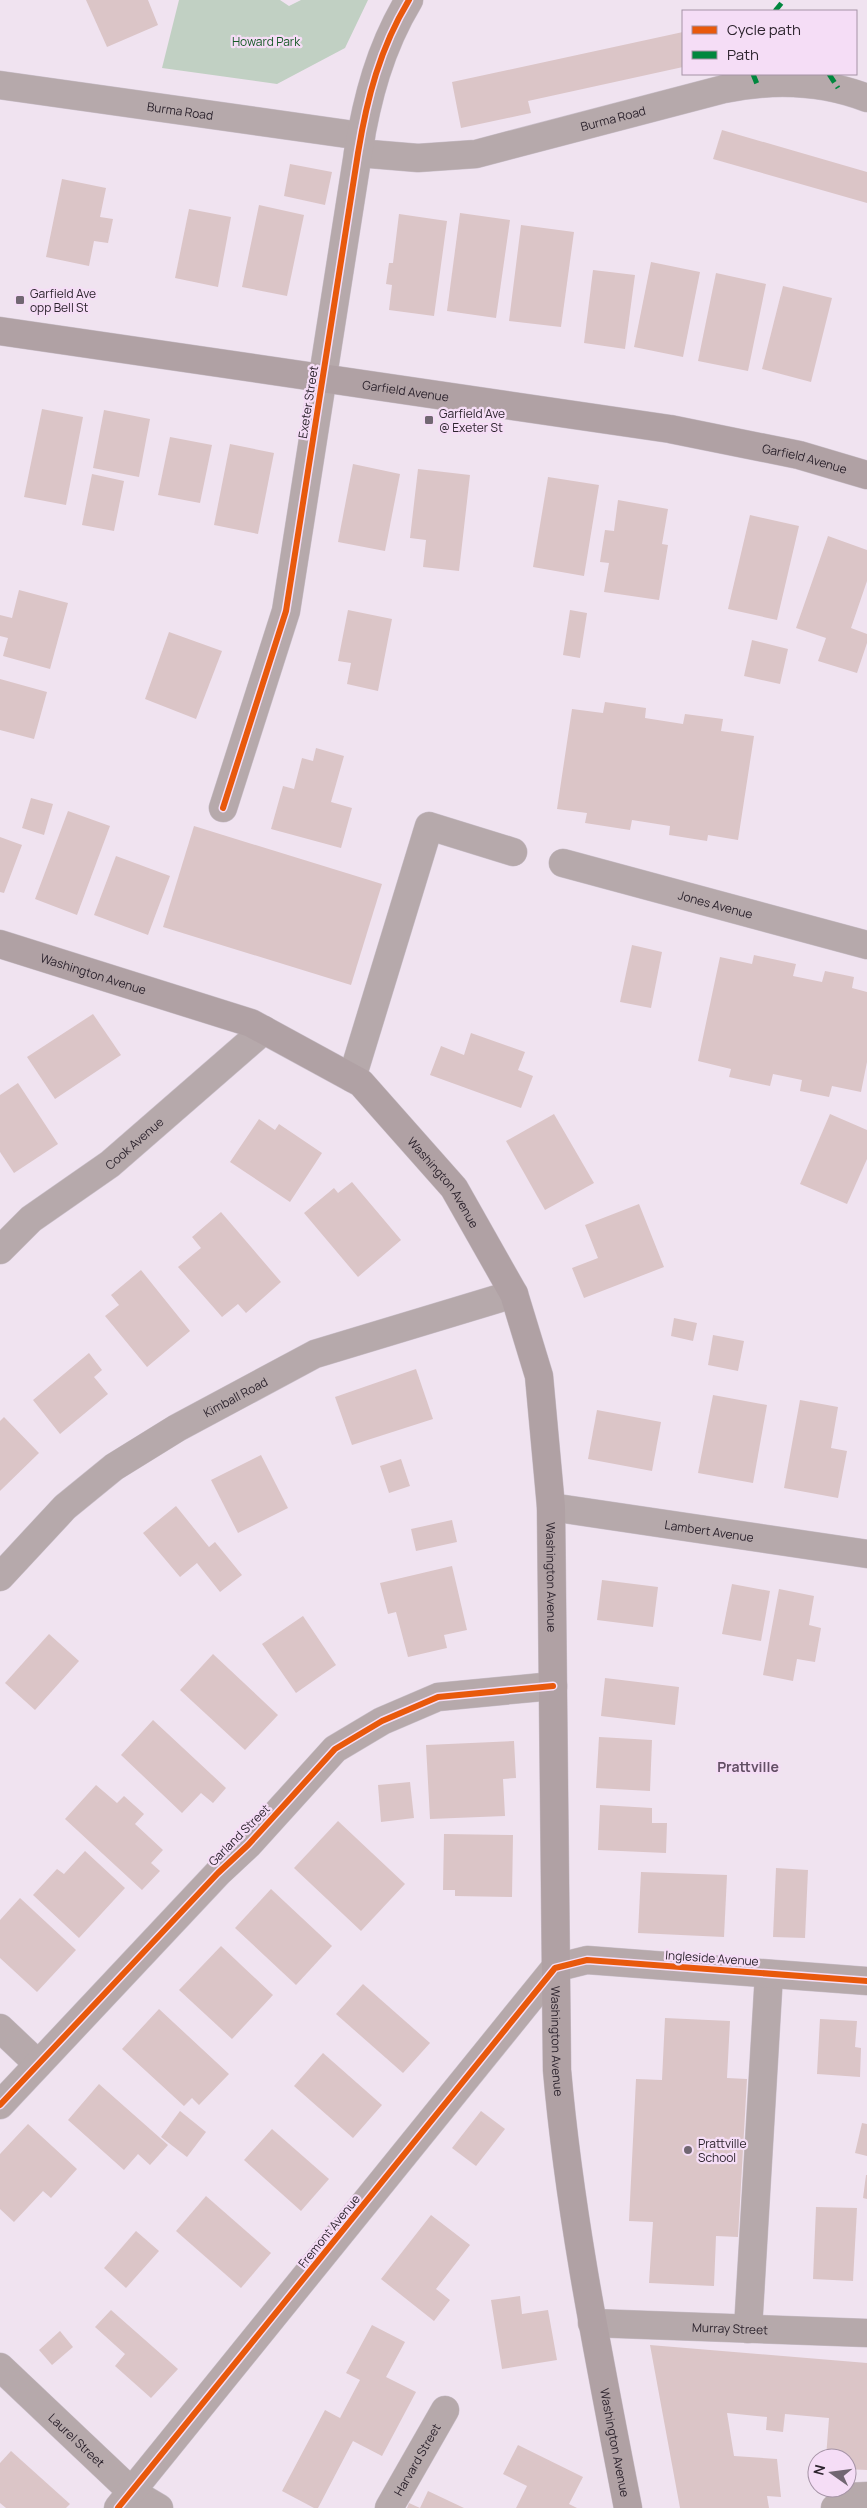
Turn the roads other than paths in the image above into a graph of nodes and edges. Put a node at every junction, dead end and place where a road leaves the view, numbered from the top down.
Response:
1 (409, 0) edge
2 (0, 86) edge
3 (867, 98) edge
4 (359, 144) junction
5 (0, 331) edge
6 (323, 378) junction
7 (867, 475) edge
8 (223, 808) dead end
9 (513, 852) dead end
10 (563, 863) dead end
11 (0, 944) edge
12 (867, 945) edge
13 (264, 1030) junction
14 (352, 1078) junction
15 (0, 1250) edge
16 (514, 1294) junction
17 (551, 1507) junction
18 (867, 1554) edge
19 (0, 1577) edge
20 (553, 1686) junction
21 (556, 1968) junction
22 (769, 1974) junction
23 (867, 1981) edge
24 (0, 2028) edge
25 (38, 2064) junction
26 (0, 2105) edge
27 (592, 2323) junction
28 (748, 2329) junction
29 (867, 2333) edge
30 (0, 2367) edge
31 (444, 2410) dead end
32 (867, 2496) edge
33 (125, 2500) edge
34 (160, 2508) edge
35 (390, 2508) edge
36 (628, 2508) edge
37 (835, 2508) edge

1 - 4 street, Exeter Street
2 - 4 street, Burma Road
3 - 4 street, Burma Road
4 - 6 street, Exeter Street
5 - 6 main road, Garfield Avenue
6 - 7 main road, Garfield Avenue
6 - 8 street, Exeter Street
9 - 14 street
10 - 12 street, Jones Avenue
11 - 13 main road, Washington Avenue
13 - 14 main road, Washington Avenue
13 - 15 street, Cook Avenue
14 - 16 main road, Washington Avenue
16 - 17 main road, Washington Avenue
16 - 19 street, Kimball Road
17 - 18 street, Lambert Avenue
17 - 20 main road, Washington Avenue
20 - 21 main road, Washington Avenue
20 - 25 street, Garland Street
21 - 22 street, Ingleside Avenue
21 - 27 main road, Washington Avenue
21 - 33 street, Fremont Avenue
22 - 23 street, Ingleside Avenue
22 - 28 street
24 - 25 street
25 - 26 street, Garland Street
27 - 28 street, Murray Street
27 - 36 main road, Washington Avenue
28 - 29 street, Murray Street
30 - 33 street, Laurel Street
31 - 35 street, Harvard Street
32 - 37 street
33 - 34 street, Laurel Street

